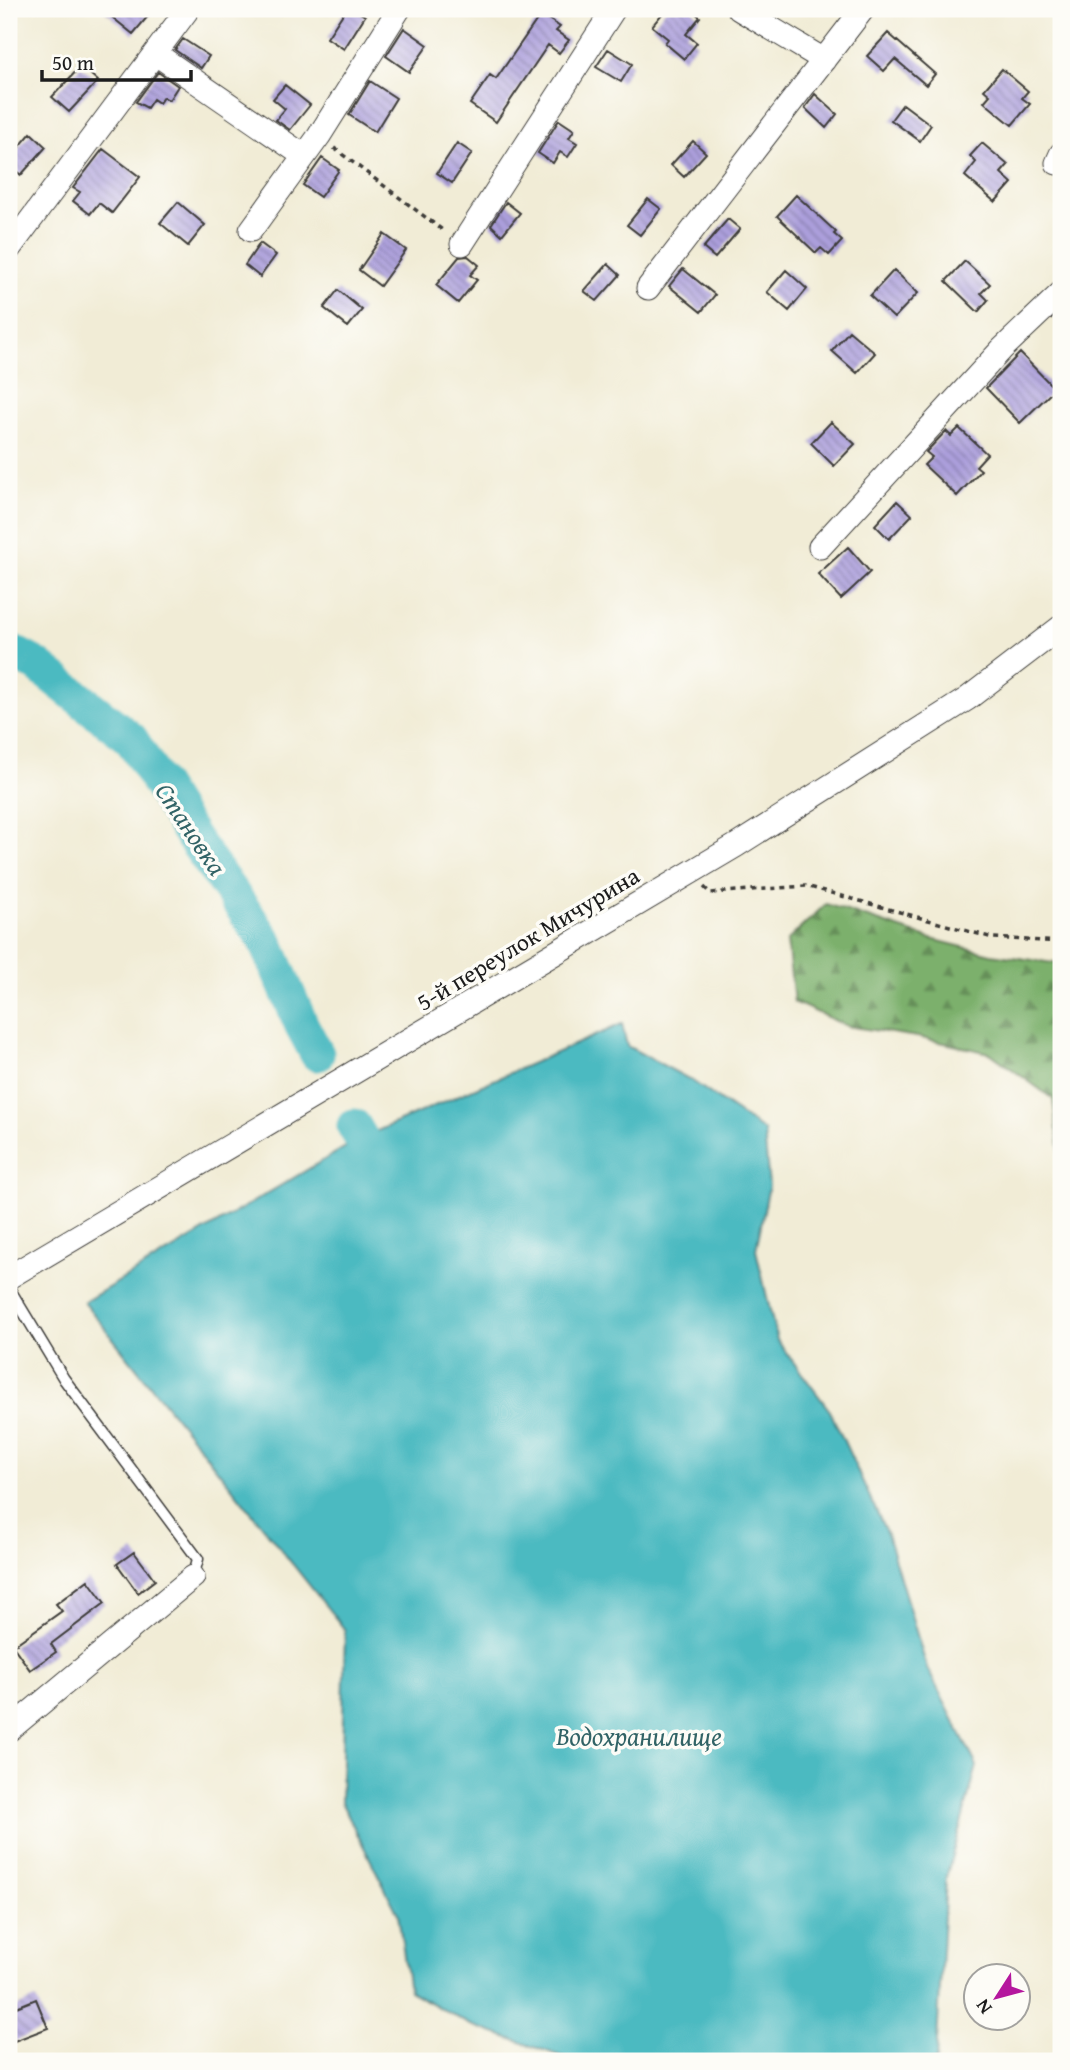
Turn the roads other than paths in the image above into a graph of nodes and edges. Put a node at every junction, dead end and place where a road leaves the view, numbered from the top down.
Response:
1 (188, 9) edge
2 (398, 9) edge
3 (614, 9) edge
4 (739, 9) edge
5 (863, 9) edge
6 (156, 54) junction
7 (824, 60) junction
8 (304, 156) junction
9 (251, 230) dead end
10 (462, 244) road end
11 (9, 250) edge
12 (648, 288) dead end
13 (1061, 293) edge
14 (820, 547) dead end
15 (1061, 627) edge
16 (9, 1278) edge
17 (9, 1288) edge
18 (193, 1577) joint
19 (9, 1730) edge

1 - 6 street
2 - 8 street
3 - 10 street
4 - 7 street
5 - 7 street
6 - 8 street
6 - 11 street
7 - 12 street
8 - 9 street
13 - 14 street
15 - 16 street, 5-й переулок Мичурина
17 - 18 lane
18 - 19 street

